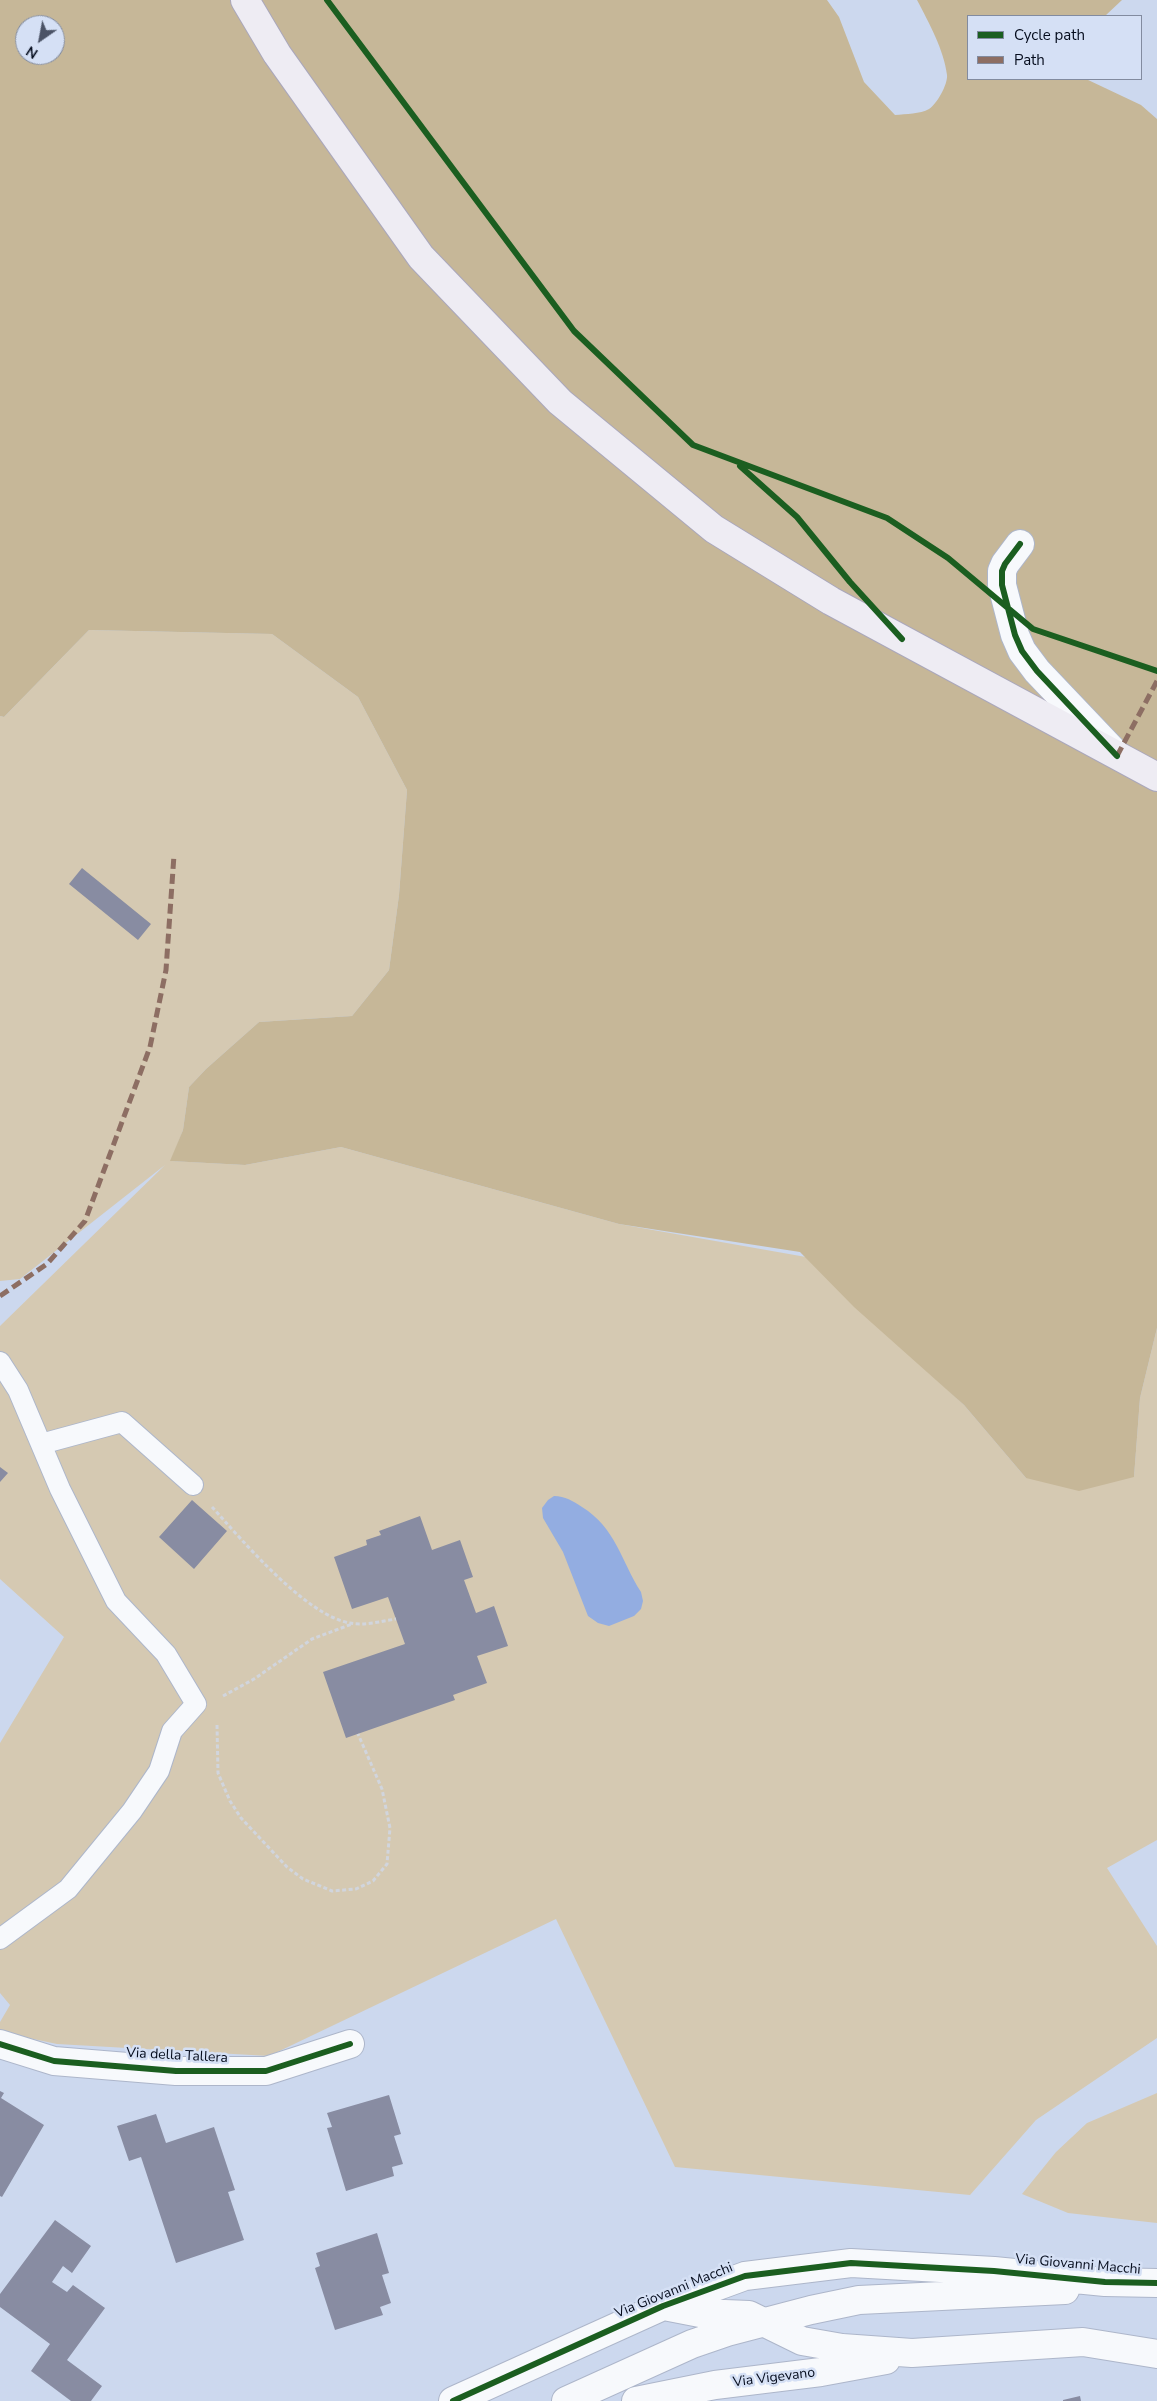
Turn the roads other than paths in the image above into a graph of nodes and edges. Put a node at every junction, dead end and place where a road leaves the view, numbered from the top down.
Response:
1 (245, 0) edge
2 (1020, 544) dead end
3 (1117, 756) junction
4 (1157, 778) edge
5 (0, 1362) edge
6 (41, 1444) junction
7 (193, 1486) road end
8 (0, 1939) edge
9 (0, 2044) edge
10 (350, 2044) dead end
11 (1105, 2282) junction
12 (1157, 2283) edge
13 (663, 2306) junction
14 (766, 2322) junction
15 (912, 2353) junction
16 (1157, 2354) edge
17 (454, 2401) edge
18 (566, 2401) edge
19 (636, 2401) edge

1 - 3 main road
2 - 3 street
3 - 4 main road
5 - 6 lane
6 - 7 lane
6 - 8 lane
9 - 10 street, Via della Tallera
11 - 12 street, Via Giovanni Macchi
11 - 13 street, Via Giovanni Macchi
11 - 14 street, Via Giovanni Macchi
13 - 14 street, Via Vigevano
13 - 17 street, Via Giovanni Macchi
14 - 15 street, Via Vigevano
14 - 18 street, Via Giovanni Macchi
15 - 16 street, Via Vigevano
15 - 19 street, Via Vigevano

